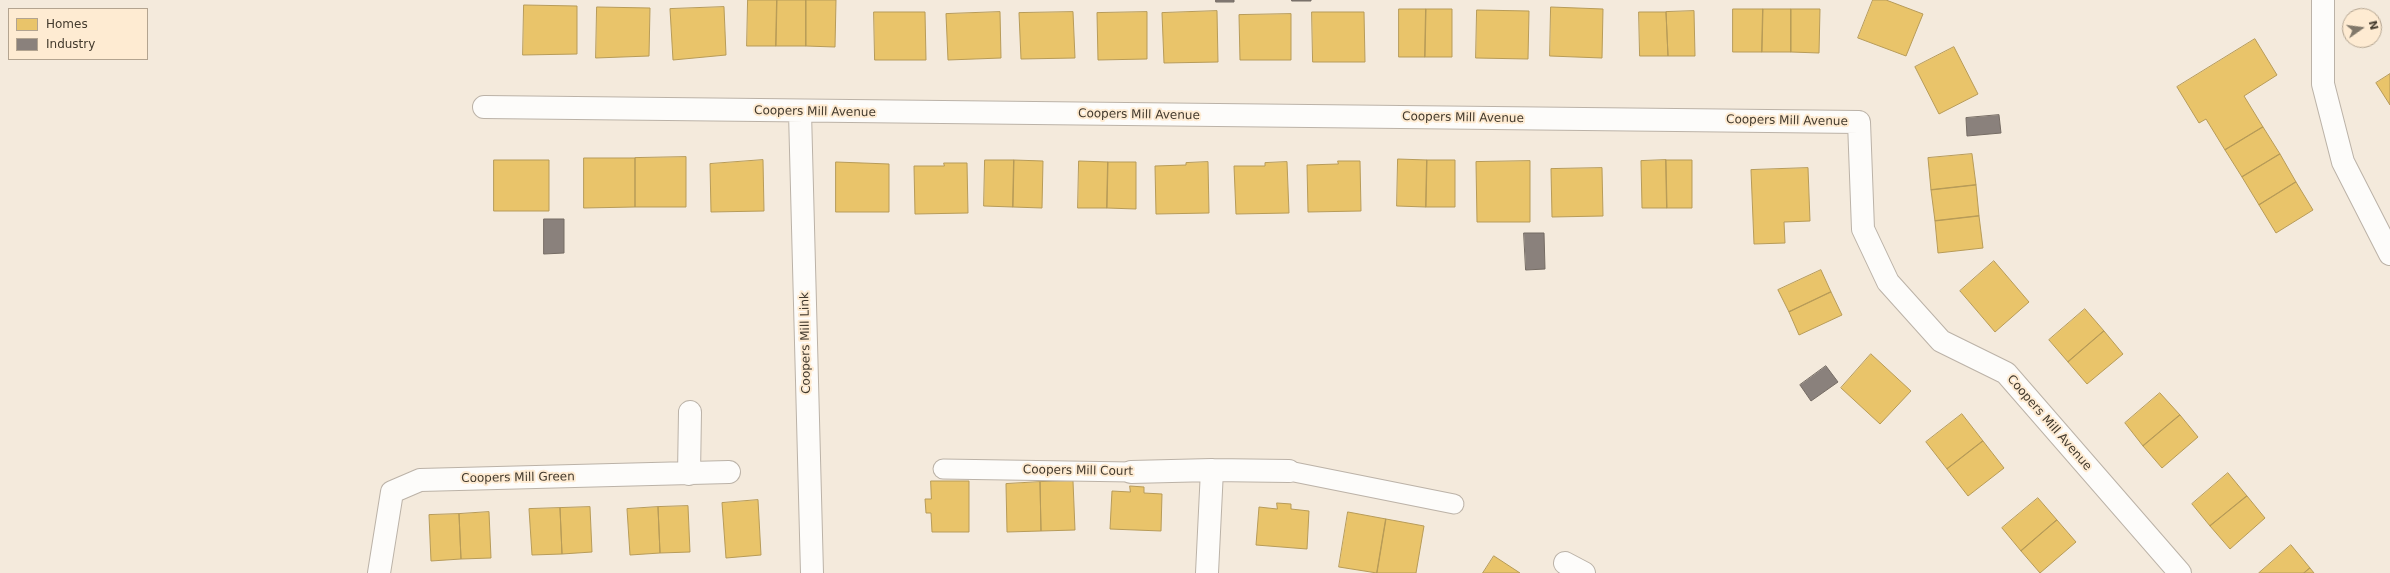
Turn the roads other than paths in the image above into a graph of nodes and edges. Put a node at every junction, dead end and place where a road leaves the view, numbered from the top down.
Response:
1 (2323, 0) edge
2 (484, 107) dead end
3 (800, 112) junction
4 (2390, 254) edge
5 (690, 412) dead end
6 (943, 468) dead end
7 (1212, 470) junction
8 (1289, 471) joint
9 (730, 472) dead end
10 (1131, 472) joint
11 (689, 474) junction
12 (1454, 504) dead end
13 (1565, 563) dead end
14 (379, 573) edge
15 (812, 573) edge
16 (1207, 573) edge
17 (1584, 573) edge
18 (2180, 573) edge

1 - 4 street
2 - 3 street, Coopers Mill Avenue
3 - 15 street, Coopers Mill Link
3 - 18 street, Coopers Mill Avenue
5 - 11 street
6 - 10 lane, Coopers Mill Court
7 - 8 street, Coopers Mill Court
7 - 10 street, Coopers Mill Court
7 - 16 street
8 - 12 lane
9 - 11 street, Coopers Mill Green
11 - 14 street, Coopers Mill Green
13 - 17 street

